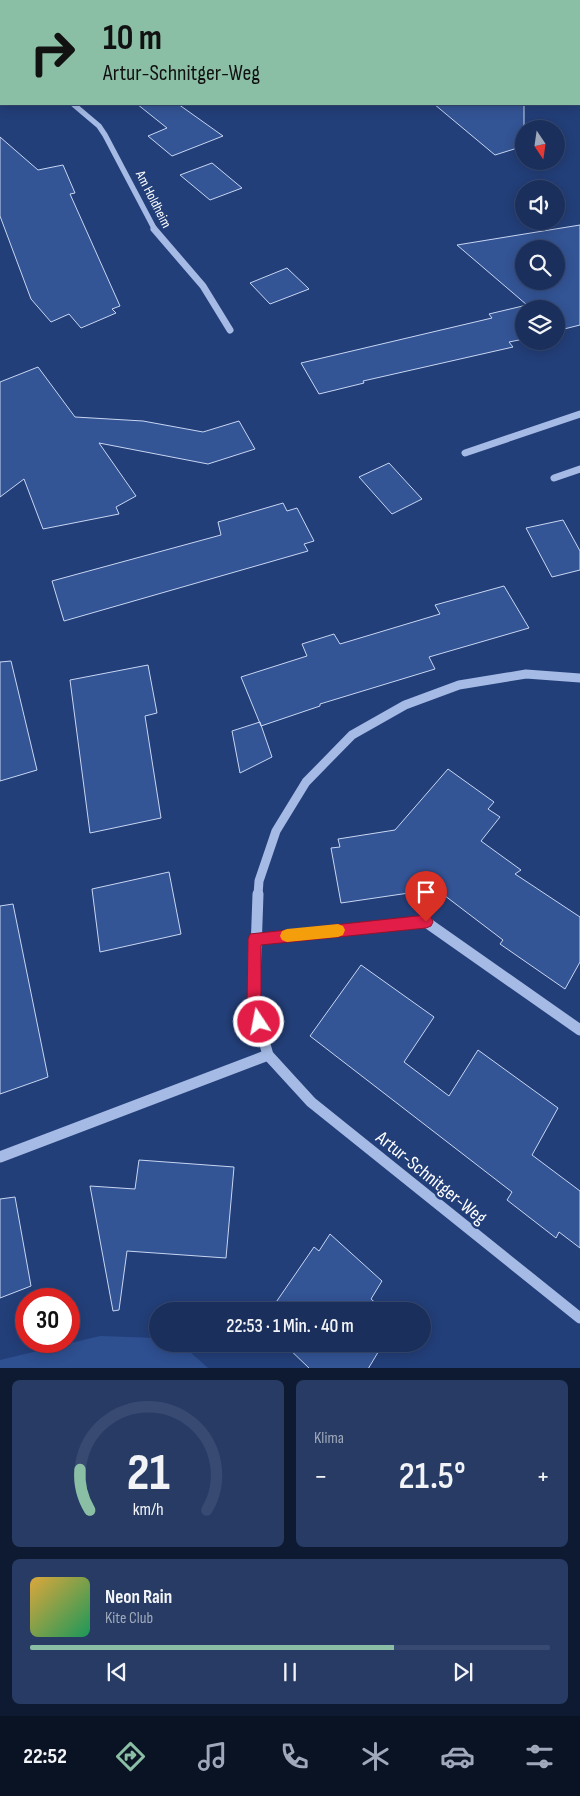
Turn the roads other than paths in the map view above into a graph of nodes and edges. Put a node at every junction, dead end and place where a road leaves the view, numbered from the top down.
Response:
1 (74, 105) edge
2 (230, 330) dead end
3 (580, 414) edge
4 (465, 453) dead end
5 (580, 469) edge
6 (554, 478) dead end
7 (580, 678) edge
8 (255, 939) junction
9 (580, 1030) edge
10 (268, 1055) junction
11 (0, 1157) edge
12 (580, 1318) edge

1 - 2 street, Am Holdheim
3 - 4 street
5 - 6 street
7 - 8 street, Artur-Schnitger-Weg
8 - 9 street
8 - 10 street, Artur-Schnitger-Weg
10 - 11 street
10 - 12 street, Artur-Schnitger-Weg

